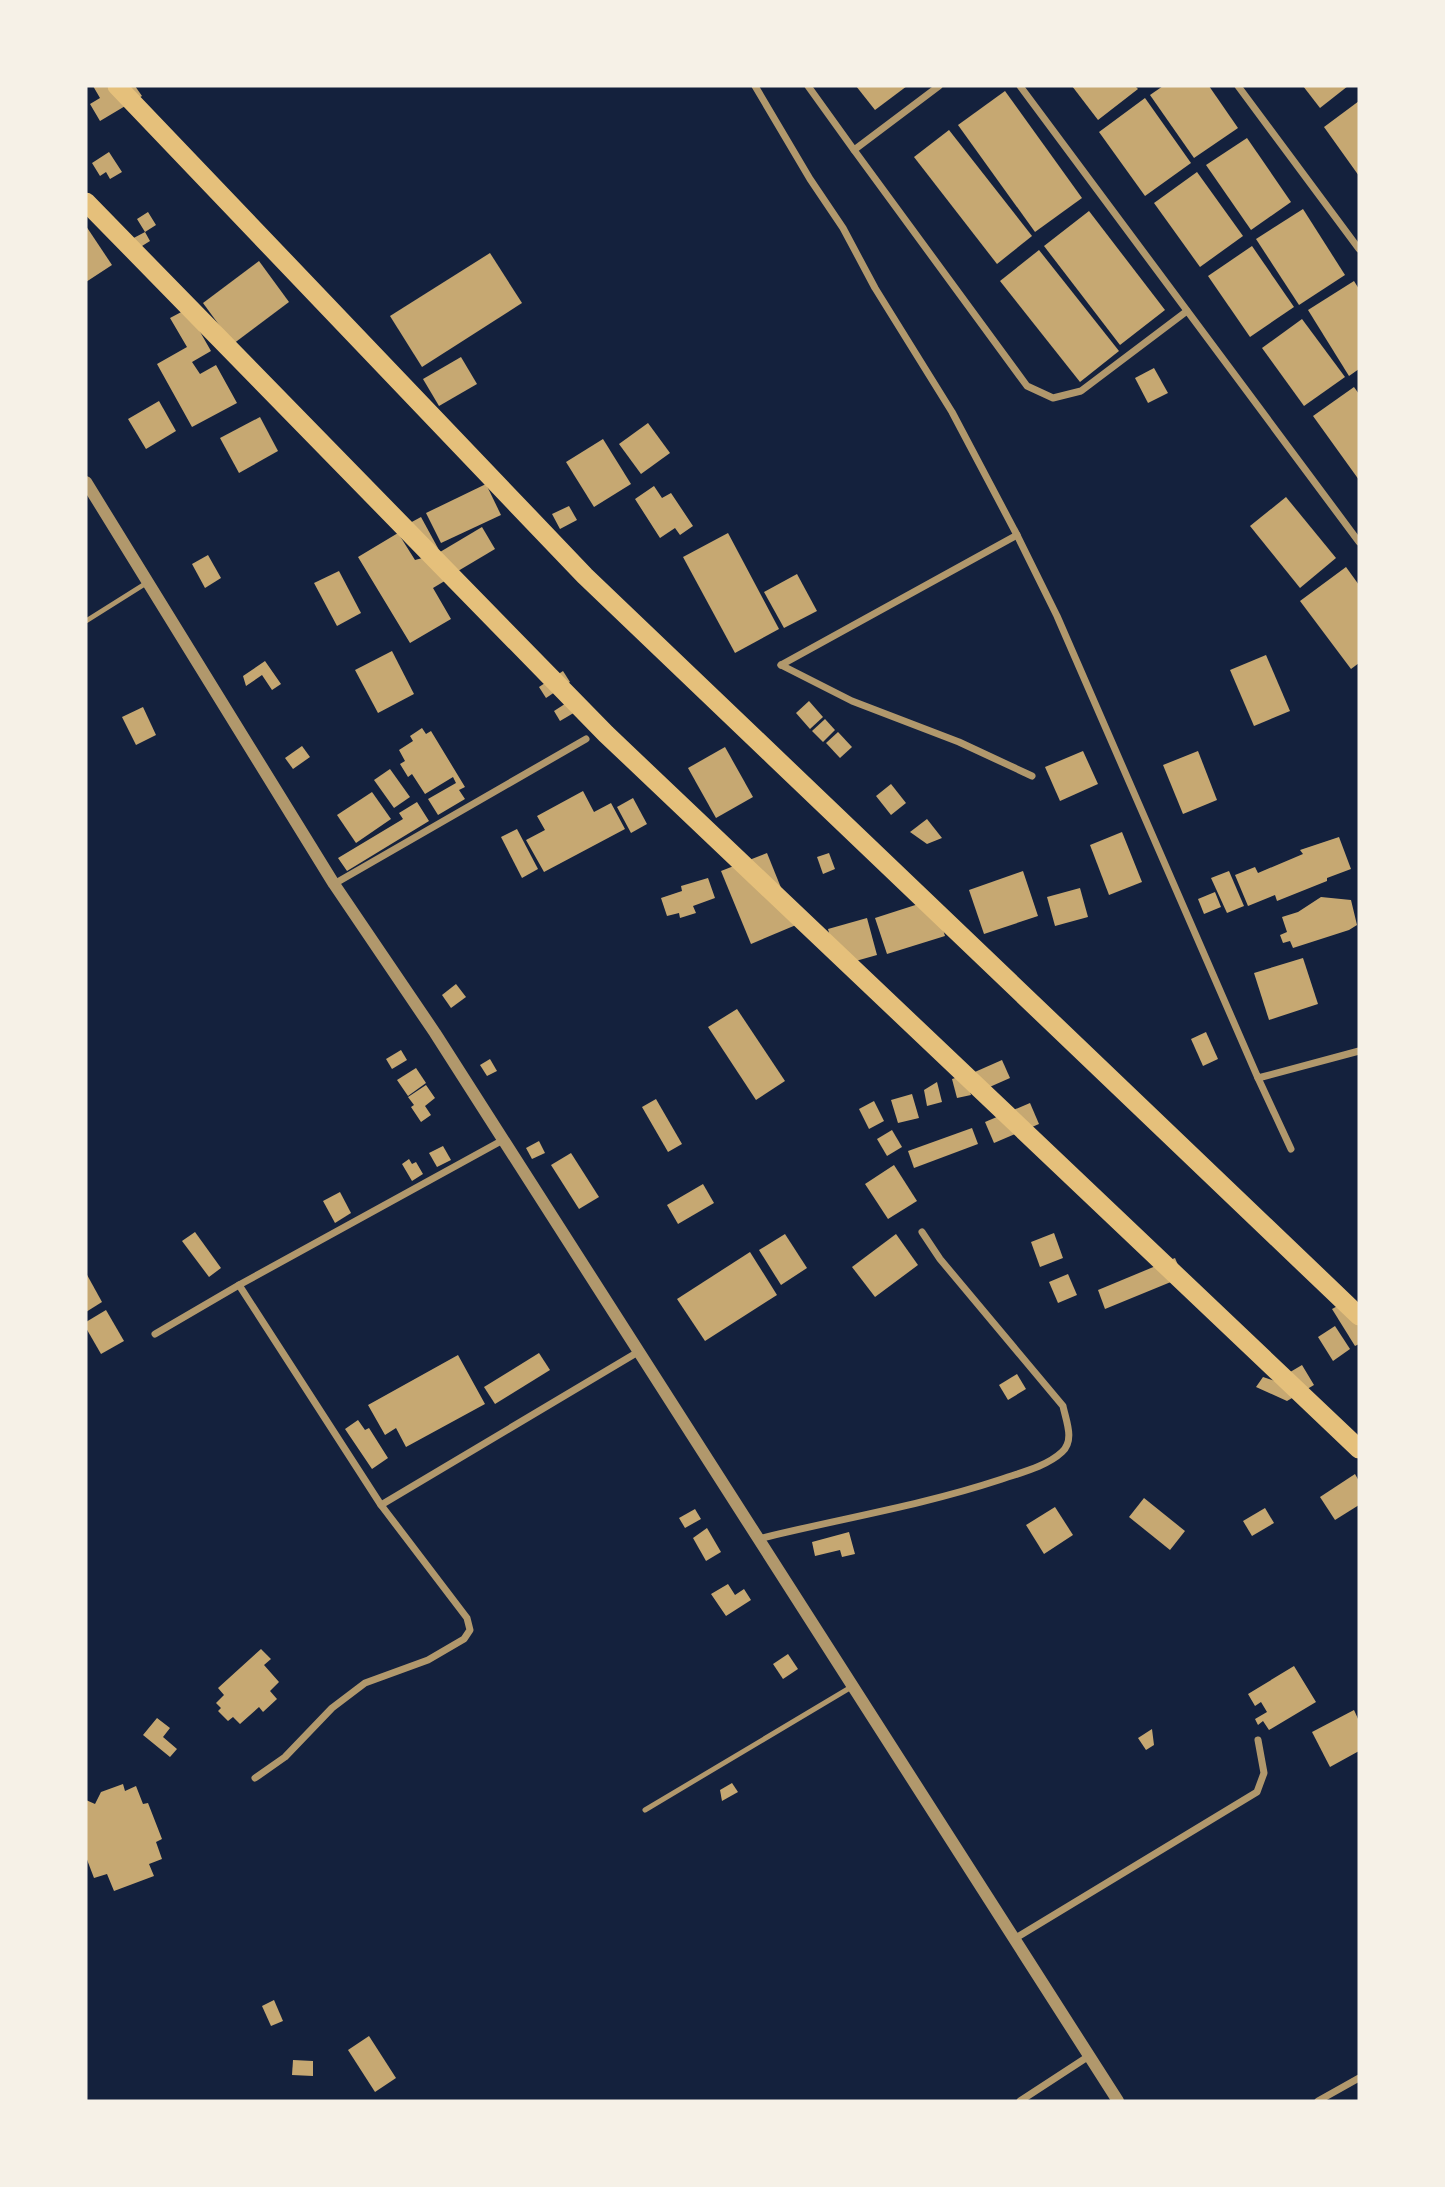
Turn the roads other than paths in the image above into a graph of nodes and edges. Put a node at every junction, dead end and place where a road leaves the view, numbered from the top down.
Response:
1 (117, 86) edge
2 (755, 86) edge
3 (808, 86) edge
4 (939, 86) edge
5 (1020, 86) edge
6 (1237, 86) edge
7 (854, 150) junction
8 (86, 202) edge
9 (1359, 249) edge
10 (1187, 311) junction
11 (86, 482) edge
12 (1017, 535) junction
13 (1359, 542) edge
14 (148, 582) junction
15 (86, 621) edge
16 (586, 739) dead end
17 (1032, 776) dead end
18 (334, 884) junction
19 (1359, 1051) edge
20 (1258, 1078) junction
21 (503, 1140) junction
22 (1292, 1149) dead end
23 (922, 1232) dead end
24 (239, 1285) junction
25 (1359, 1316) edge
26 (155, 1334) dead end
27 (638, 1352) junction
28 (1359, 1449) edge
29 (381, 1506) junction
30 (758, 1539) junction
31 (853, 1686) junction
32 (1258, 1740) dead end
33 (254, 1778) dead end
34 (645, 1810) dead end
35 (1014, 1939) junction
36 (1089, 2056) junction
37 (1359, 2078) edge
38 (1020, 2101) edge
39 (1118, 2101) edge
40 (1318, 2101) edge

1 - 25 highway
2 - 12 street
3 - 7 street
4 - 7 street
5 - 10 street
6 - 9 street
7 - 10 street
8 - 28 highway
10 - 13 street
11 - 14 street
12 - 17 street
12 - 20 street
14 - 15 lane
14 - 18 street
16 - 18 street
18 - 21 street
19 - 20 street
20 - 22 street
21 - 24 street
21 - 27 street
23 - 30 street
24 - 26 street
24 - 29 street
27 - 29 street
27 - 30 street
29 - 33 street
30 - 31 street
31 - 34 lane
31 - 35 street
32 - 35 street
35 - 36 street
36 - 38 street
36 - 39 street
37 - 40 street

